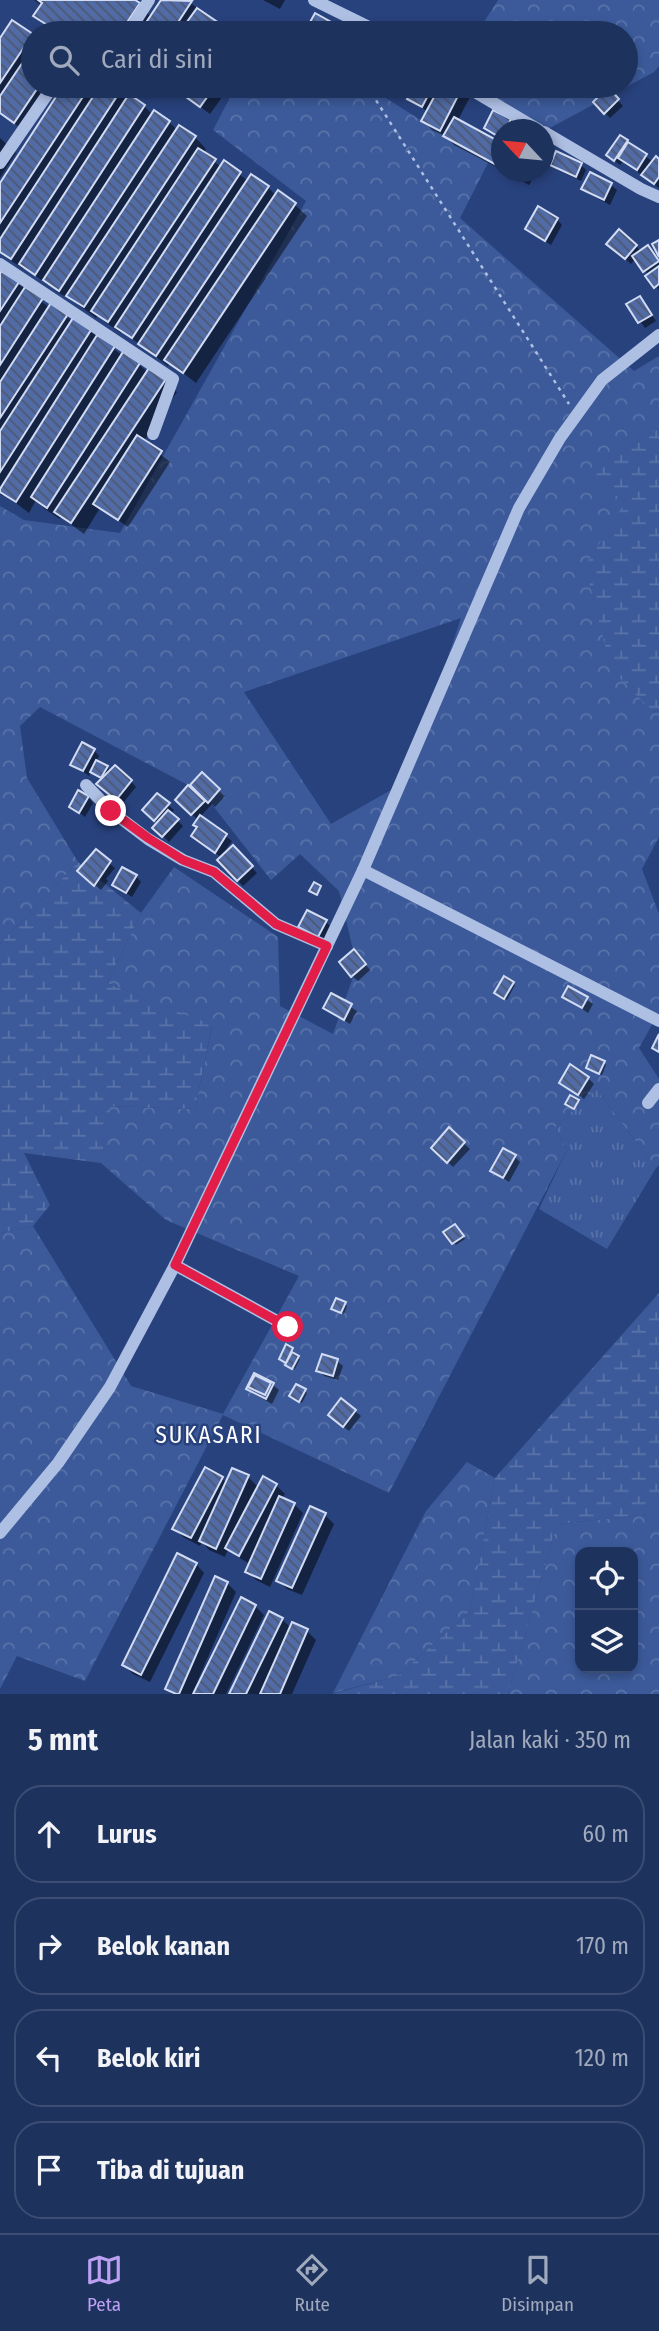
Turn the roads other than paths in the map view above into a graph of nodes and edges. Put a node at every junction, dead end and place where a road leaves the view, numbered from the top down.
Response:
1 (149, 0) edge
2 (314, 0) edge
3 (136, 21) edge
4 (357, 21) edge
5 (45, 98) edge
6 (485, 98) edge
7 (520, 119) edge
8 (554, 138) edge
9 (0, 163) edge
10 (659, 197) edge
11 (0, 264) edge
12 (659, 335) edge
13 (153, 434) dead end
14 (86, 785) dead end
15 (363, 870) junction
16 (327, 946) junction
17 (659, 1021) edge
18 (659, 1090) edge
19 (648, 1103) dead end
20 (175, 1265) junction
21 (288, 1327) dead end
22 (0, 1533) edge

1 - 3 street
2 - 4 street
5 - 9 street
6 - 7 street
8 - 10 street
11 - 13 street
12 - 15 street
14 - 16 street
15 - 16 street
15 - 17 street
16 - 20 street
18 - 19 street
20 - 21 street
20 - 22 street

